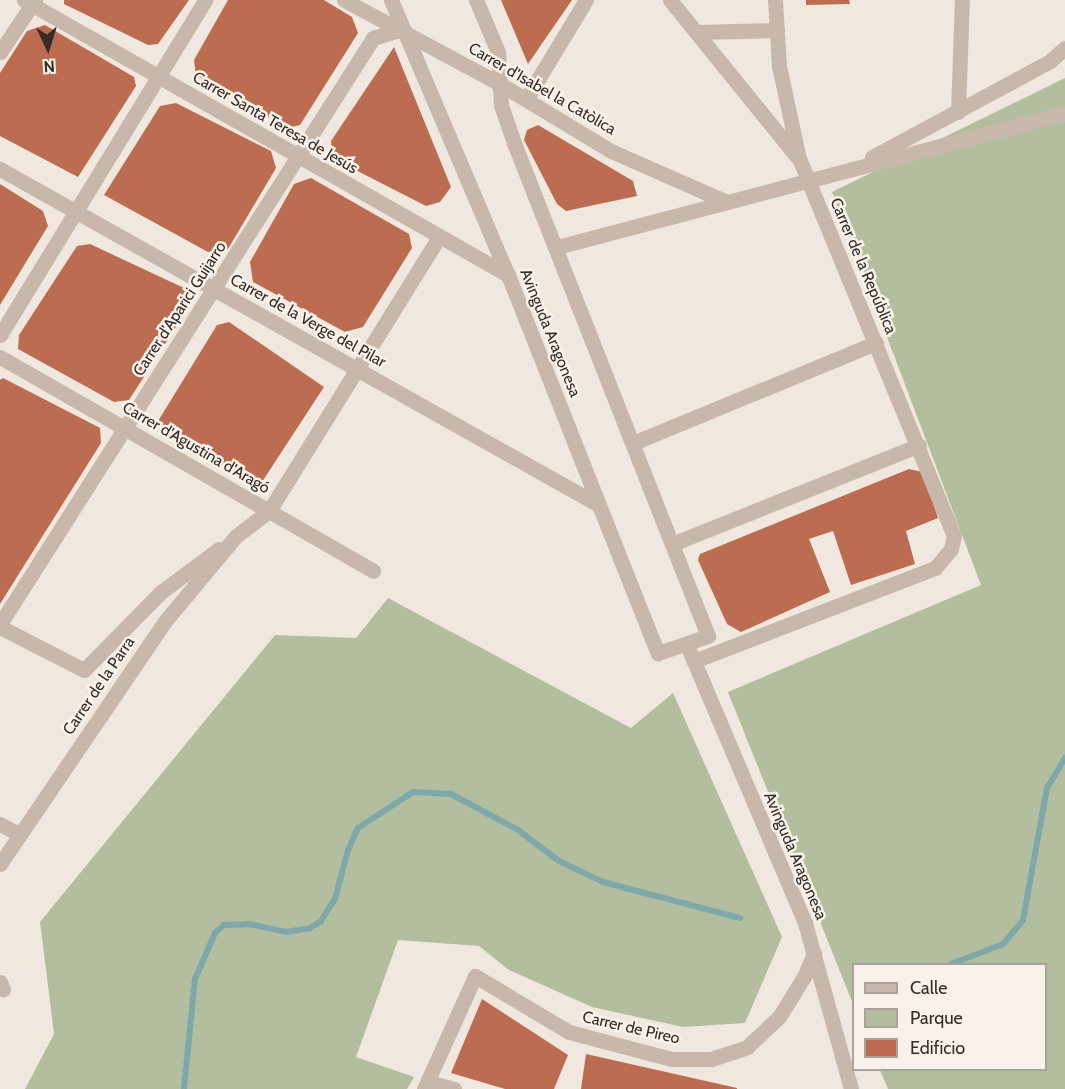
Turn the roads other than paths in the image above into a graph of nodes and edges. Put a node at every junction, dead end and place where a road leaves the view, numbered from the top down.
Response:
1 (205, 0) edge
2 (344, 0) edge
3 (391, 0) edge
4 (476, 0) edge
5 (586, 0) edge
6 (670, 0) edge
7 (775, 0) edge
8 (962, 0) edge
9 (31, 2) edge
10 (402, 29) junction
11 (777, 30) junction
12 (697, 32) junction
13 (1065, 48) edge
14 (0, 52) edge
15 (159, 76) junction
16 (500, 84) junction
17 (525, 99) junction
18 (958, 112) junction
19 (1065, 113) edge
20 (297, 157) junction
21 (799, 159) junction
22 (0, 169) edge
23 (831, 176) junction
24 (808, 182) junction
25 (726, 202) junction
26 (77, 212) junction
27 (438, 238) junction
28 (557, 248) junction
29 (508, 275) junction
30 (214, 289) junction
31 (0, 335) edge
32 (876, 343) junction
33 (0, 357) edge
34 (354, 368) junction
35 (124, 428) junction
36 (633, 443) junction
37 (919, 445) junction
38 (599, 505) junction
39 (269, 511) junction
40 (236, 536) junction
41 (672, 544) junction
42 (373, 572) dead end
43 (0, 626) edge
44 (687, 644) junction
45 (694, 661) junction
46 (0, 824) edge
47 (19, 834) junction
48 (0, 864) edge
49 (814, 953) junction
50 (426, 1085) edge
51 (848, 1085) edge
52 (454, 1089) edge

1 - 15 street
2 - 10 street, Carrer d'Isabel la Catòlica
3 - 10 street, Avinguda Aragonesa
4 - 16 street, Avinguda Aragonesa
5 - 17 street
6 - 12 street
7 - 11 street, Carrer de la República
8 - 18 street
9 - 14 street
9 - 15 street, Carrer Santa Teresa de Jesús
10 - 16 street, Carrer d'Isabel la Catòlica
10 - 20 street, Carrer d'Aparici Guijarro
10 - 29 street, Avinguda Aragonesa
11 - 12 street
11 - 21 street, Carrer de la República
12 - 21 street
13 - 18 street
15 - 20 street, Carrer Santa Teresa de Jesús
15 - 26 street
16 - 17 street, Carrer d'Isabel la Catòlica
16 - 28 street, Avinguda Aragonesa
17 - 25 street, Carrer d'Isabel la Catòlica
18 - 23 street
19 - 23 street
20 - 27 street, Carrer Santa Teresa de Jesús
20 - 30 street, Carrer d'Aparici Guijarro
21 - 24 street, Carrer de la República
22 - 26 street, Carrer de la Verge del Pilar
23 - 24 street
24 - 25 street
24 - 32 street, Carrer de la República
25 - 28 street
26 - 30 street, Carrer de la Verge del Pilar
26 - 31 street
27 - 29 street, Carrer Santa Teresa de Jesús
27 - 34 street
28 - 36 street, Avinguda Aragonesa
29 - 38 street, Avinguda Aragonesa
30 - 34 street, Carrer de la Verge del Pilar
30 - 35 street, Carrer d'Aparici Guijarro
32 - 36 street
32 - 37 street, Carrer de la República
33 - 35 street, Carrer d'Agustina d'Aragó
34 - 38 street, Carrer de la Verge del Pilar
34 - 39 street
35 - 39 street, Carrer d'Agustina d'Aragó
35 - 43 street, Carrer d'Aparici Guijarro
36 - 41 street, Avinguda Aragonesa
37 - 41 street
37 - 45 street, Carrer de la República
38 - 44 street, Avinguda Aragonesa
39 - 40 street, Carrer de la Parra
39 - 42 street, Carrer d'Agustina d'Aragó
40 - 43 street, Carrer de la Parra
40 - 47 street, Carrer de la Parra
41 - 44 street, Avinguda Aragonesa
44 - 45 street, Avinguda Aragonesa
45 - 49 street, Avinguda Aragonesa
46 - 47 street
47 - 48 street, Carrer de la Parra
49 - 50 street, Carrer de Pireo
49 - 51 street, Avinguda Aragonesa
50 - 52 street

